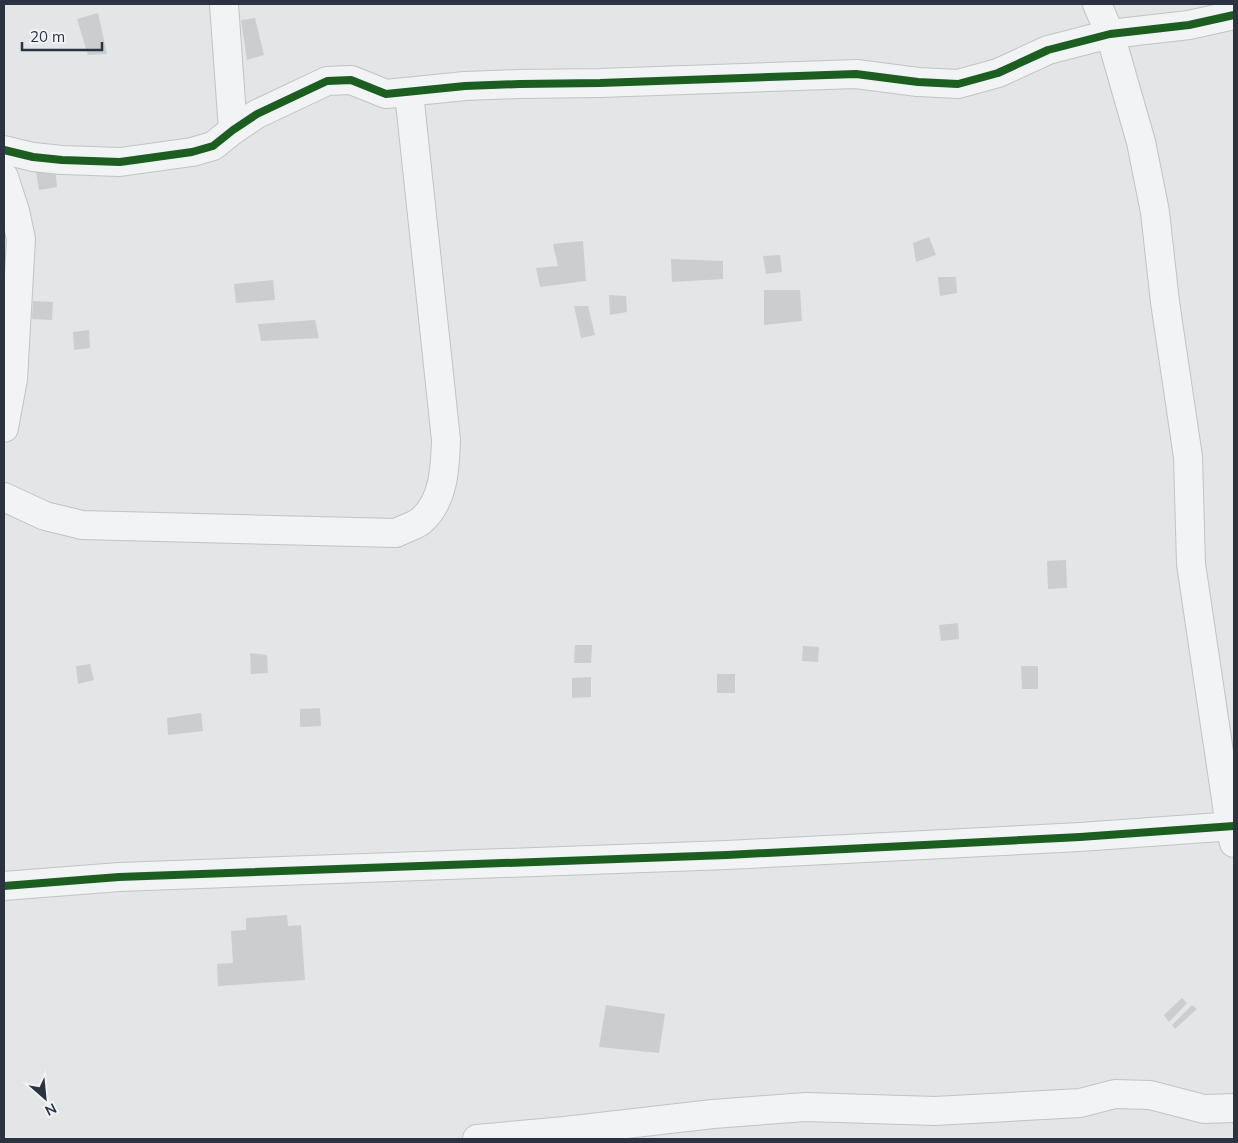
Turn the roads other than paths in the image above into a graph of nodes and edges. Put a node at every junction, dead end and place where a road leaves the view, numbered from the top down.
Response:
1 (224, 4) edge
2 (1097, 4) edge
3 (1234, 15) edge
4 (1110, 34) junction
5 (409, 93) junction
6 (233, 130) junction
7 (4, 150) edge
8 (4, 177) edge
9 (4, 428) edge
10 (4, 497) edge
11 (1233, 832) edge
12 (4, 886) edge
13 (1234, 1108) edge
14 (477, 1139) edge

1 - 6 street
2 - 4 street
3 - 4 street
4 - 5 street
4 - 11 street
5 - 6 street
5 - 10 street
6 - 7 street
8 - 9 street
11 - 12 street
13 - 14 street

